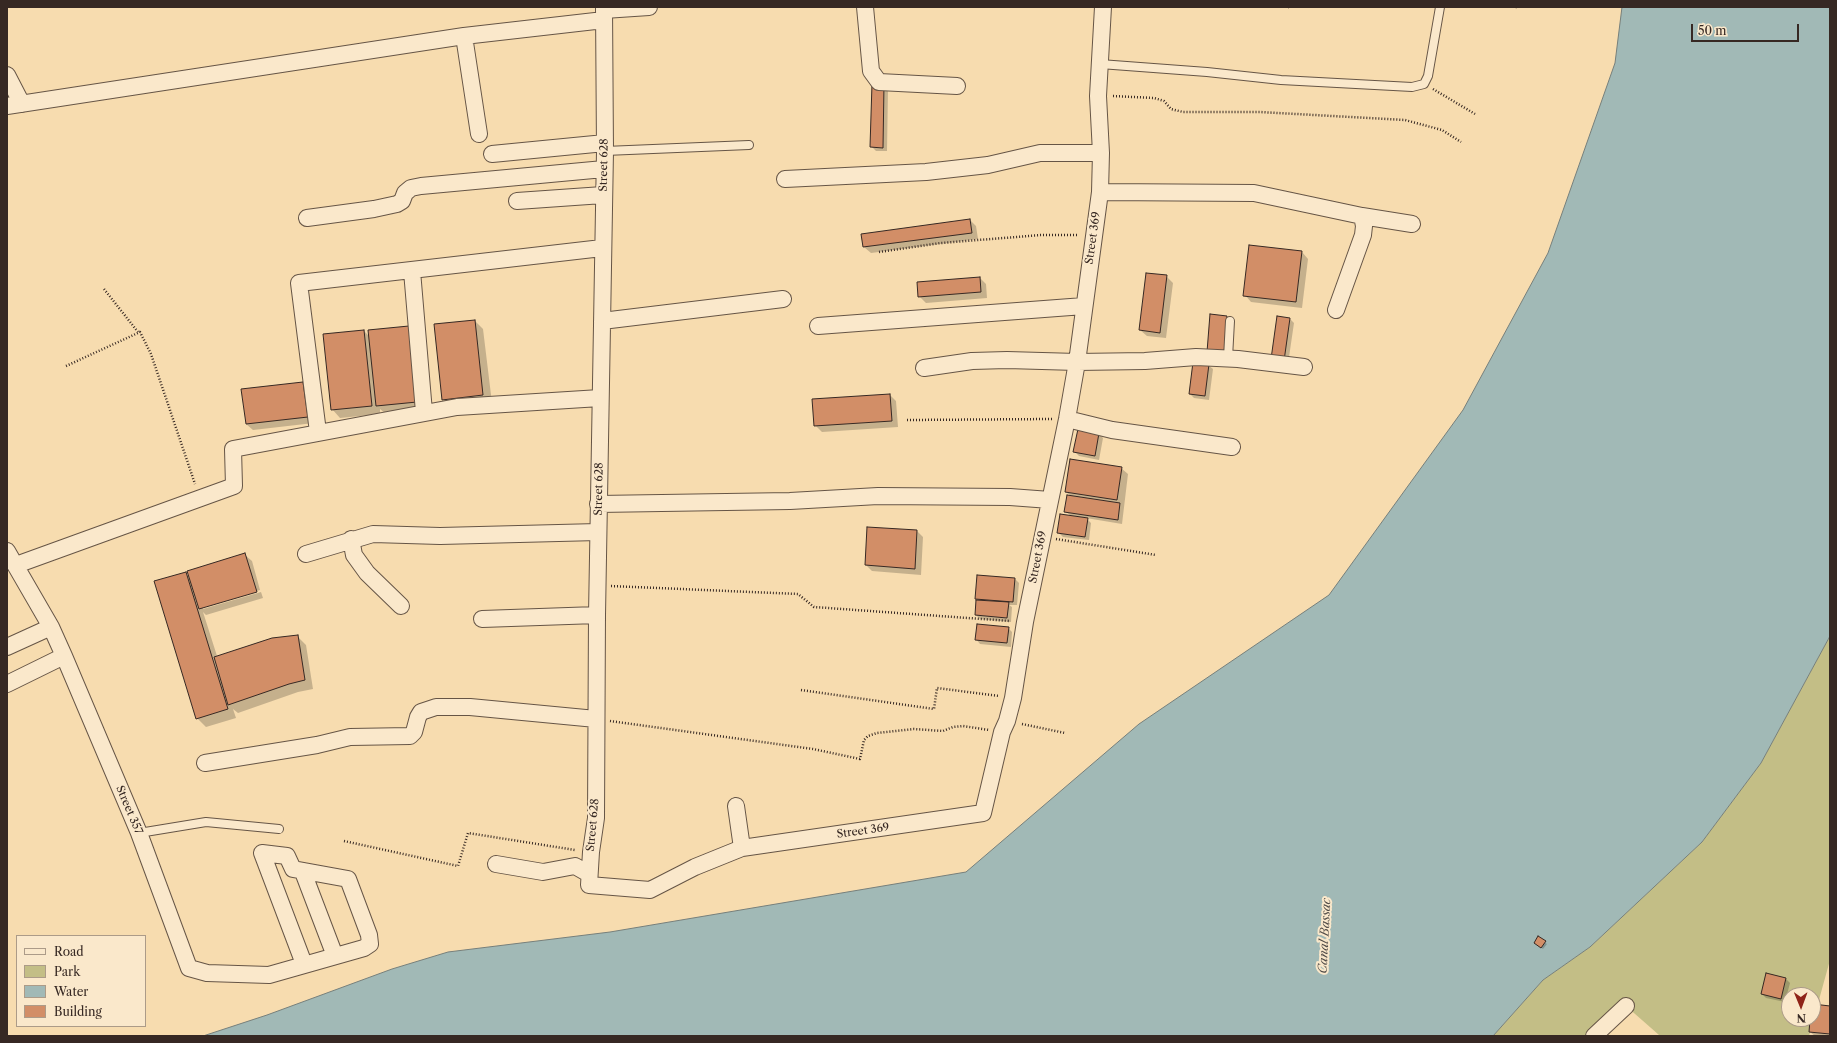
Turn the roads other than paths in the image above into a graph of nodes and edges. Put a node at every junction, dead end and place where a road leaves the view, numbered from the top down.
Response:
1 (649, 7) edge
2 (864, 7) edge
3 (1103, 7) edge
4 (1440, 7) edge
5 (604, 12) edge
6 (464, 36) junction
7 (1100, 64) junction
8 (7, 75) edge
9 (957, 86) dead end
10 (15, 105) edge
11 (478, 134) dead end
12 (749, 145) dead end
13 (605, 147) junction
14 (1101, 153) junction
15 (492, 154) dead end
16 (604, 169) junction
17 (785, 179) dead end
18 (1100, 192) junction
19 (603, 195) junction
20 (517, 201) dead end
21 (1362, 216) junction
22 (306, 218) dead end
23 (1412, 224) dead end
24 (602, 248) junction
25 (412, 271) junction
26 (783, 299) dead end
27 (1084, 306) junction
28 (1336, 310) dead end
29 (602, 321) junction
30 (1230, 321) dead end
31 (818, 326) dead end
32 (1228, 358) junction
33 (1077, 362) junction
34 (1304, 367) dead end
35 (924, 368) dead end
36 (600, 398) junction
37 (424, 412) junction
38 (1067, 419) junction
39 (318, 432) junction
40 (1232, 448) dead end
41 (1050, 500) junction
42 (598, 504) junction
43 (598, 532) junction
44 (351, 539) junction
45 (7, 551) edge
46 (306, 554) dead end
47 (16, 565) junction
48 (401, 606) dead end
49 (596, 615) junction
50 (482, 619) dead end
51 (51, 627) junction
52 (7, 647) edge
53 (64, 656) junction
54 (7, 684) edge
55 (596, 719) junction
56 (205, 762) dead end
57 (736, 806) dead end
58 (279, 829) dead end
59 (139, 833) junction
60 (742, 848) junction
61 (496, 864) dead end
62 (303, 872) junction
63 (589, 874) junction
64 (335, 956) junction
65 (304, 964) junction
66 (1626, 1006) dead end
67 (1594, 1036) edge

1 - 5 street
2 - 9 street
3 - 7 street, Street 369
4 - 7 lane
5 - 6 street
5 - 13 street, Street 628
6 - 10 street
6 - 11 street
7 - 14 street, Street 369
8 - 10 street
12 - 13 lane
13 - 15 street
13 - 16 street, Street 628
14 - 17 street
14 - 18 street, Street 369
16 - 19 street, Street 628
16 - 22 street
18 - 21 street
18 - 27 street, Street 369
19 - 20 street
19 - 24 street, Street 628
21 - 23 street
21 - 28 street
24 - 25 street
24 - 29 street, Street 628
25 - 37 street
25 - 39 street
26 - 29 street
27 - 31 street
27 - 33 street, Street 369
29 - 36 street, Street 628
30 - 32 lane
32 - 33 street
32 - 34 street
33 - 35 street
33 - 38 street, Street 369
36 - 37 street
36 - 42 street, Street 628
37 - 39 street
38 - 40 street
38 - 41 street, Street 369
39 - 47 street
41 - 42 street
41 - 60 street, Street 369
42 - 43 street, Street 628
43 - 44 street
43 - 49 street, Street 628
44 - 46 street
44 - 48 street
45 - 47 street, Street 357
47 - 51 street, Street 357
49 - 50 street
49 - 55 street, Street 628
51 - 52 street
51 - 53 street, Street 357
53 - 54 street
53 - 59 street, Street 357
55 - 56 street
55 - 63 street, Street 628
57 - 60 street
58 - 59 lane
59 - 65 street, Street 357
60 - 63 street, Street 369
61 - 63 street
62 - 64 street
62 - 64 street
62 - 65 street
64 - 65 street
66 - 67 street

